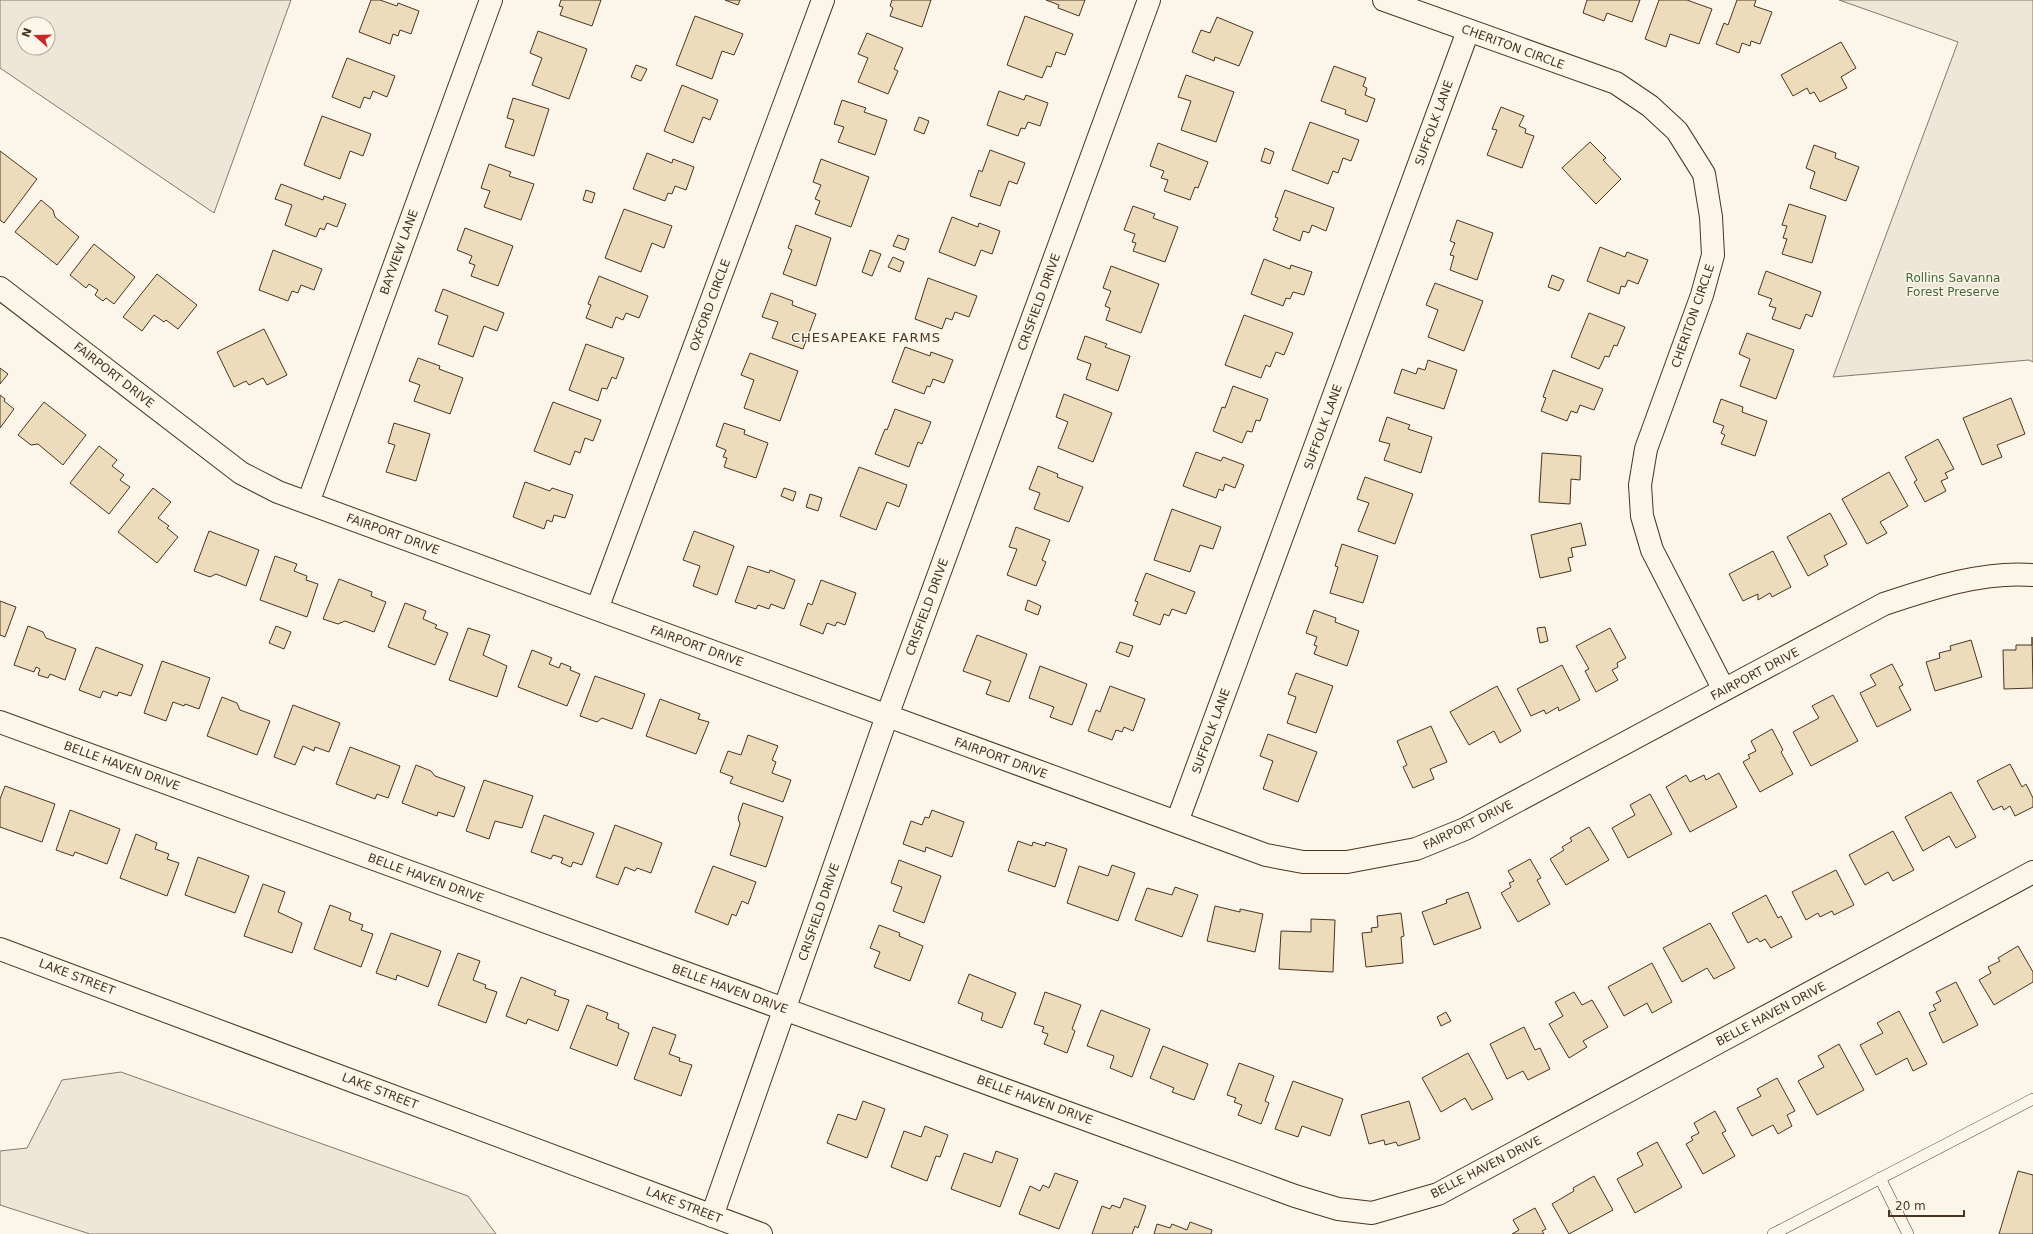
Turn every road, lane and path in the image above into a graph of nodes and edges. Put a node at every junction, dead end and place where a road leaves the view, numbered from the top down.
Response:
1 (491, 0) edge
2 (823, 0) edge
3 (1149, 0) edge
4 (1384, 0) edge
5 (1468, 31) junction
6 (0, 288) edge
7 (308, 503) junction
8 (2033, 575) edge
9 (597, 609) junction
10 (1724, 690) junction
11 (887, 716) junction
12 (0, 722) edge
13 (1177, 822) junction
14 (2033, 872) edge
15 (0, 949) edge
16 (785, 1009) junction
17 (2033, 1099) edge
18 (1880, 1178) junction
19 (712, 1216) junction
20 (1777, 1233) edge
21 (761, 1234) edge
22 (1908, 1234) edge

1 - 7 street, BAYVIEW LANE
2 - 9 street, OXFORD CIRCLE
3 - 11 street, CRISFIELD DRIVE
4 - 5 street, CHERITON CIRCLE
5 - 10 street, CHERITON CIRCLE
5 - 13 street, SUFFOLK LANE
6 - 7 street, FAIRPORT DRIVE
7 - 9 street, FAIRPORT DRIVE
8 - 10 street, FAIRPORT DRIVE
9 - 11 street, FAIRPORT DRIVE
10 - 13 street, FAIRPORT DRIVE
11 - 13 street, FAIRPORT DRIVE
11 - 16 street, CRISFIELD DRIVE
12 - 16 street, BELLE HAVEN DRIVE
14 - 16 street, BELLE HAVEN DRIVE
15 - 19 street, LAKE STREET
16 - 19 street, CRISFIELD DRIVE
17 - 18 lane
18 - 20 lane
18 - 22 lane
19 - 21 street, LAKE STREET

